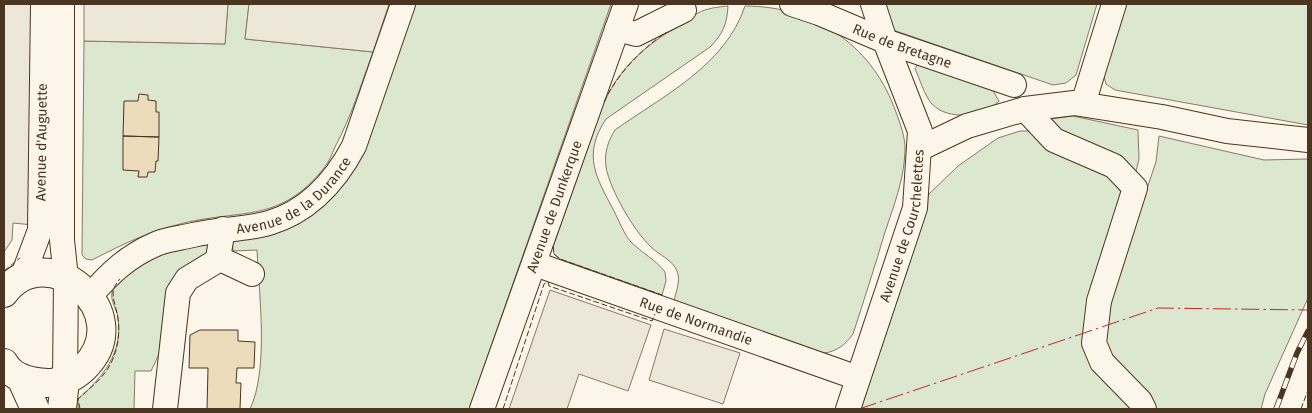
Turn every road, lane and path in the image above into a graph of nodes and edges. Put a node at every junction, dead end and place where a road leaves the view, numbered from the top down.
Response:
1 (42, 4) edge
2 (62, 4) edge
3 (403, 4) edge
4 (626, 4) edge
5 (792, 4) edge
6 (873, 4) edge
7 (1114, 4) edge
8 (693, 6) edge
9 (617, 29) junction
10 (885, 41) junction
11 (1014, 85) dead end
12 (1083, 104) junction
13 (1025, 109) junction
14 (1308, 140) edge
15 (919, 149) junction
16 (223, 229) junction
17 (218, 258) junction
18 (535, 264) junction
19 (252, 274) dead end
20 (66, 278) junction
21 (13, 286) edge
22 (91, 295) junction
23 (9, 369) edge
24 (858, 378) junction
25 (65, 380) junction
26 (36, 409) edge
27 (62, 409) edge
28 (165, 409) edge
29 (482, 409) edge
30 (848, 409) edge
31 (1144, 409) edge

1 - 21 street, Avenue d'Auguette
2 - 20 street, Avenue d'Auguette
3 - 16 street, Avenue de la Durance
4 - 9 street, Avenue de Dunkerque
5 - 10 street, Rue de Bretagne
6 - 10 street, Avenue de Courchelettes
7 - 12 street
8 - 9 street
9 - 18 street, Avenue de Dunkerque
10 - 11 street, Rue de Bretagne
10 - 15 street, Avenue de Courchelettes
12 - 13 street
12 - 14 street
13 - 15 street
13 - 31 street
15 - 24 street, Avenue de Courchelettes
16 - 17 street
16 - 22 street, Avenue de la Durance
17 - 19 street
17 - 28 street
18 - 24 street, Rue de Normandie
18 - 29 street, Avenue de Dunkerque
20 - 21 main road
20 - 22 main road
20 - 25 street, Avenue d'Auguette
22 - 25 main road
23 - 25 main road
23 - 26 main road
24 - 30 street, Avenue de Courchelettes
25 - 27 main road

